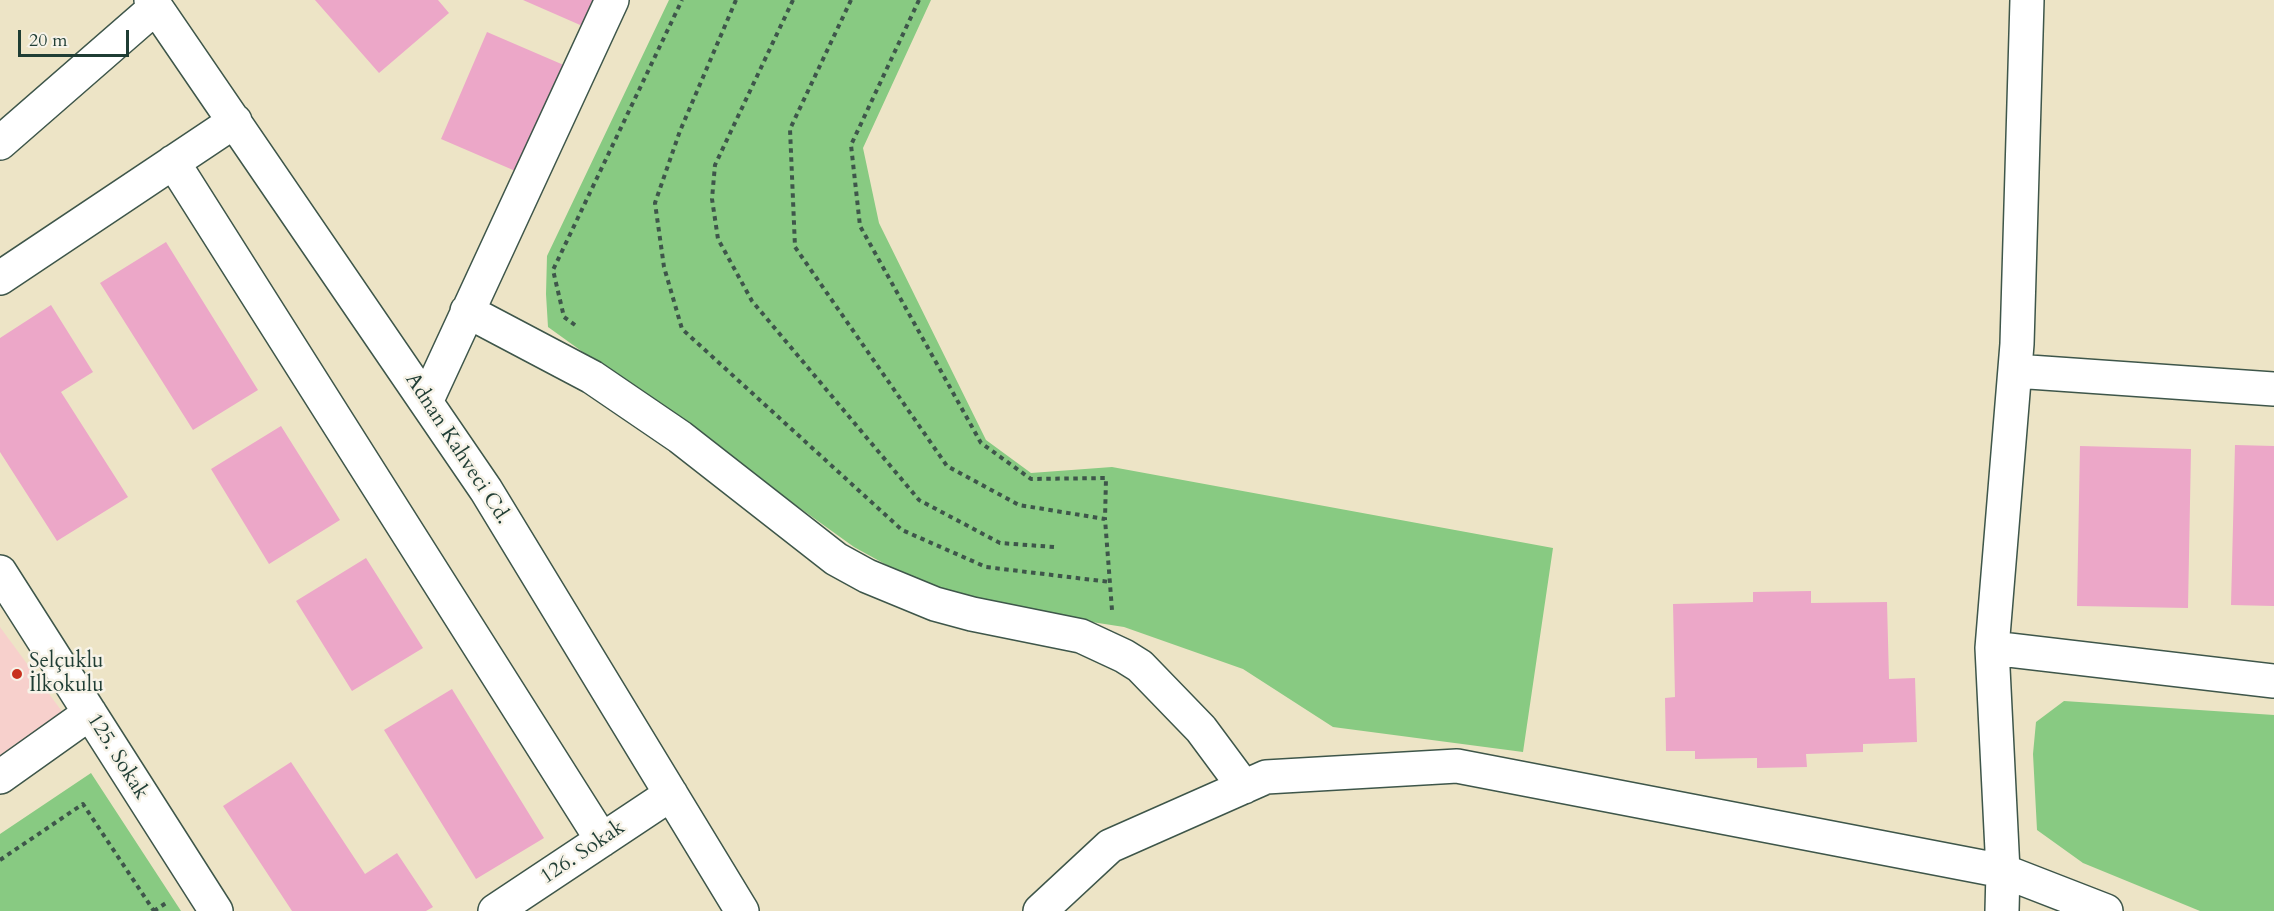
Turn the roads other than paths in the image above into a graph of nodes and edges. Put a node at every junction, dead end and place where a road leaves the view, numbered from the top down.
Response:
1 (612, 0) edge
2 (2026, 0) edge
3 (153, 3) edge
4 (235, 121) junction
5 (0, 143) edge
6 (174, 162) junction
7 (0, 278) edge
8 (467, 311) junction
9 (2015, 371) junction
10 (2274, 389) edge
11 (426, 402) junction
12 (0, 572) edge
13 (1992, 648) junction
14 (2274, 681) edge
15 (90, 713) junction
16 (0, 777) edge
17 (1244, 787) junction
18 (671, 794) junction
19 (602, 840) junction
20 (2003, 871) junction
21 (216, 911) edge
22 (495, 911) edge
23 (741, 911) edge
24 (1040, 911) edge
25 (2002, 911) edge
26 (2106, 911) edge

1 - 8 street
2 - 9 street
3 - 4 street, Adnan Kahveci Cd.
3 - 5 street
4 - 6 street
4 - 11 street, Adnan Kahveci Cd.
6 - 7 street
6 - 19 street
8 - 11 street
8 - 17 street
9 - 10 street
9 - 13 street
11 - 18 street, Adnan Kahveci Cd.
12 - 15 street, 125. Sokak
13 - 14 street
13 - 20 street
15 - 16 street
15 - 21 street, 125. Sokak
17 - 20 street
17 - 24 street
18 - 19 street, 126. Sokak
18 - 23 street, Adnan Kahveci Cd.
19 - 22 street, 126. Sokak
20 - 25 street
20 - 26 street

